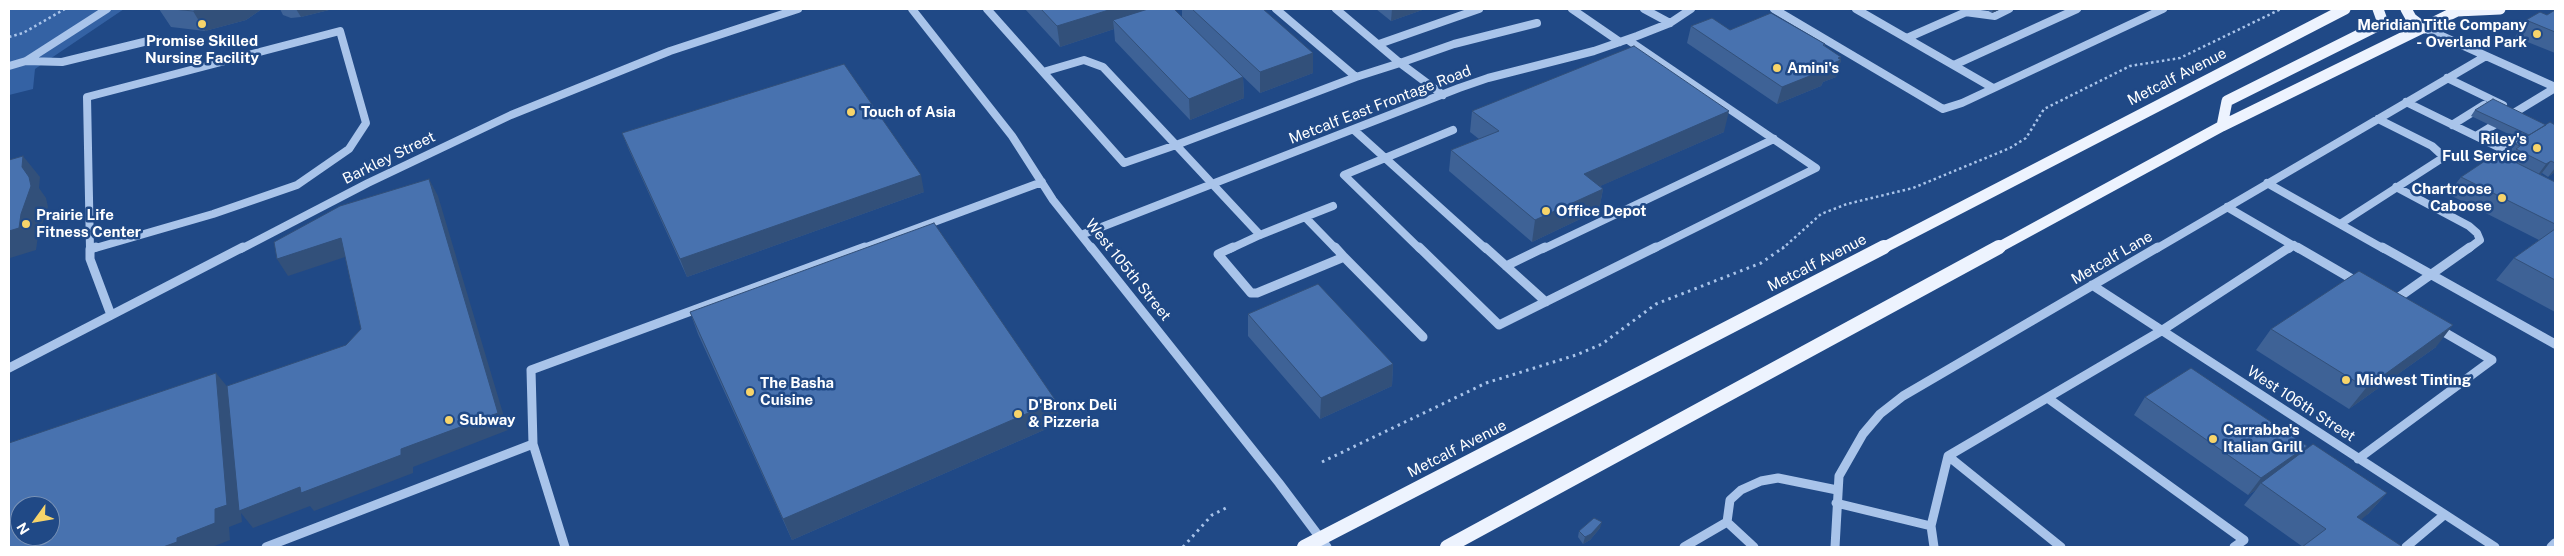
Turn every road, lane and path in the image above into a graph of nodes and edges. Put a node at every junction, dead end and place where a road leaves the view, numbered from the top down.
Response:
1 (65, 9) edge
2 (107, 9) edge
3 (798, 9) edge
4 (912, 9) edge
5 (987, 9) edge
6 (1276, 9) edge
7 (1336, 9) edge
8 (1478, 9) edge
9 (1572, 9) edge
10 (1644, 9) edge
11 (1691, 9) edge
12 (1856, 9) edge
13 (1973, 9) edge
14 (2009, 9) edge
15 (2077, 9) edge
16 (2158, 9) edge
17 (2281, 9) edge
18 (2345, 9) edge
19 (2378, 9) edge
20 (2406, 9) edge
21 (2500, 9) edge
22 (2459, 10) edge
23 (1774, 12) edge
24 (1965, 12) junction
25 (1537, 23) dead end
26 (1670, 23) junction
27 (2424, 28) junction
28 (9, 37) edge
29 (1906, 38) junction
30 (156, 39) dead end
31 (1624, 41) junction
32 (1379, 44) junction
33 (2486, 56) junction
34 (26, 61) junction
35 (1400, 63) junction
36 (1954, 65) junction
37 (9, 66) edge
38 (1043, 72) junction
39 (1356, 77) junction
40 (2447, 78) junction
41 (1993, 88) junction
42 (2555, 88) edge
43 (1443, 95) junction
44 (2493, 100) junction
45 (2406, 102) junction
46 (2517, 111) junction
47 (2525, 115) edge
48 (2378, 119) junction
49 (2452, 124) junction
50 (2222, 126) junction
51 (2533, 128) edge
52 (1354, 130) junction
53 (1453, 130) dead end
54 (2476, 136) junction
55 (1774, 140) junction
56 (1176, 145) junction
57 (1385, 158) junction
58 (1042, 182) junction
59 (2267, 183) junction
60 (1212, 184) junction
61 (2396, 187) junction
62 (1333, 206) dead end
63 (2227, 207) junction
64 (1306, 217) junction
65 (2340, 224) junction
66 (1080, 235) junction
67 (1260, 235) junction
68 (2294, 245) junction
69 (90, 249) junction
70 (1344, 258) junction
71 (1506, 266) junction
72 (2431, 275) junction
73 (2092, 285) junction
74 (2368, 288) edge
75 (1546, 302) junction
76 (2392, 302) edge
77 (112, 315) junction
78 (2426, 322) edge
79 (2161, 331) junction
80 (1422, 337) dead end
81 (2555, 344) edge
82 (9, 368) edge
83 (2049, 399) junction
84 (533, 444) junction
85 (1948, 456) junction
86 (2358, 460) junction
87 (1322, 462) dead end
88 (1838, 490) junction
89 (1836, 503) junction
90 (1228, 507) dead end
91 (2444, 515) junction
92 (1727, 522) junction
93 (1931, 526) junction
94 (1324, 543) edge
95 (2555, 543) edge
96 (266, 547) edge
97 (566, 547) edge
98 (1182, 547) edge
99 (1304, 547) edge
100 (1447, 547) edge
101 (1684, 547) edge
102 (1754, 547) edge
103 (1835, 547) edge
104 (1934, 547) edge
105 (2061, 547) edge
106 (2234, 547) edge
107 (2406, 547) edge
108 (2495, 547) edge
109 (2551, 547) edge

1 - 28 path
2 - 34 street
3 - 77 street, Barkley Street
4 - 58 street, West 105th Street
5 - 38 street
6 - 39 street
7 - 32 street
8 - 32 street
9 - 31 street
10 - 26 street
11 - 26 street, Metcalf East Frontage Road
12 - 29 street
13 - 24 street
14 - 24 street
15 - 36 street
16 - 41 street
17 - 87 path
18 - 94 main road, Metcalf Avenue
19 - 50 main road
20 - 27 main road
21 - 22 main road
22 - 27 main road
23 - 41 street
24 - 29 street
25 - 35 street
26 - 31 street, Metcalf East Frontage Road
27 - 33 street
27 - 50 main road
29 - 36 street
30 - 34 street
31 - 43 street, Metcalf East Frontage Road
31 - 55 street
32 - 35 street
33 - 40 street, Metcalf Lane
33 - 42 street
34 - 37 street
35 - 39 street
35 - 43 street
36 - 41 street
38 - 56 street
38 - 56 street
39 - 56 street
40 - 44 street
40 - 45 street, Metcalf Lane
42 - 46 street
43 - 52 street, Metcalf East Frontage Road
44 - 46 street
44 - 49 street
45 - 48 street, Metcalf Lane
45 - 49 street
46 - 47 street
46 - 54 street
48 - 59 street, Metcalf Lane
48 - 61 street
49 - 54 street
50 - 100 main road
51 - 54 street
52 - 57 street
52 - 60 street, Metcalf East Frontage Road
53 - 57 street
55 - 71 street
55 - 75 street
56 - 60 street
57 - 71 street
57 - 75 street
58 - 66 street, West 105th Street
58 - 84 street
59 - 63 street, Metcalf Lane
59 - 65 street
60 - 66 street, Metcalf East Frontage Road
60 - 67 street
61 - 65 street
61 - 72 street
62 - 64 street
63 - 68 street
63 - 73 street, Metcalf Lane
64 - 67 street
64 - 70 street
65 - 72 street
66 - 94 street, West 105th Street
67 - 70 street
68 - 74 street
68 - 79 street
69 - 69 street
69 - 77 street
70 - 80 street
71 - 75 street
72 - 76 street
72 - 81 street
73 - 79 street, West 106th Street
73 - 88 street, Metcalf Lane
77 - 82 street, Barkley Street
78 - 86 street
79 - 83 street
79 - 86 street, West 106th Street
83 - 85 street
83 - 106 street
84 - 96 street
84 - 97 street
85 - 93 street
85 - 105 street
86 - 91 street, West 106th Street
88 - 89 street, Metcalf Lane
88 - 92 street
89 - 93 street
89 - 103 street, Metcalf Lane
90 - 98 path
91 - 107 street
91 - 108 street, West 106th Street
92 - 101 street
92 - 102 street
93 - 104 street
94 - 99 main road, Metcalf Avenue
95 - 109 street

